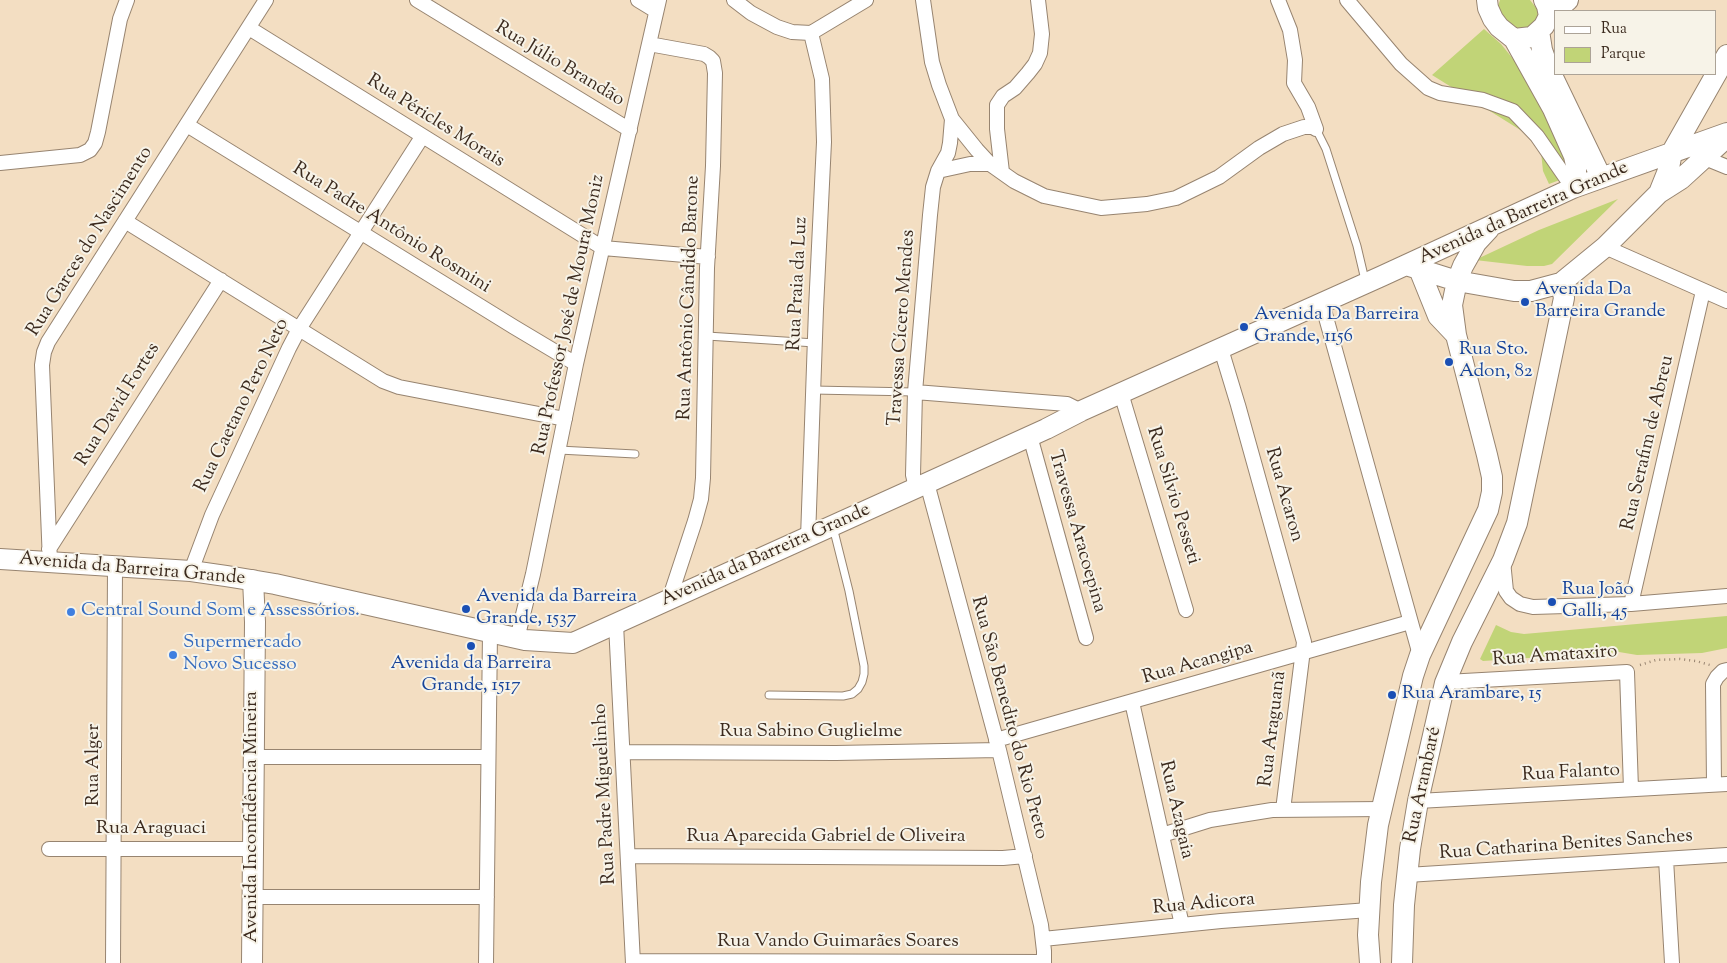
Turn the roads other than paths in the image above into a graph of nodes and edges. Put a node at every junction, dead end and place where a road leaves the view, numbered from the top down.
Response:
1 (127, 0) edge
2 (266, 0) edge
3 (417, 0) edge
4 (638, 0) edge
5 (734, 0) edge
6 (866, 0) edge
7 (923, 0) edge
8 (1038, 0) edge
9 (1278, 0) edge
10 (1346, 0) edge
11 (1470, 0) edge
12 (1568, 0) edge
13 (658, 6) edge
14 (1490, 10) edge
15 (1544, 16) edge
16 (249, 28) junction
17 (811, 33) junction
18 (1514, 39) junction
19 (649, 44) junction
20 (1727, 55) edge
21 (1717, 73) edge
22 (1716, 75) edge
23 (952, 119) junction
24 (187, 125) junction
25 (1316, 129) junction
26 (630, 130) junction
27 (1727, 133) edge
28 (422, 137) junction
29 (1727, 137) edge
30 (1672, 152) junction
31 (1705, 158) junction
32 (0, 163) edge
33 (990, 164) junction
34 (1727, 167) edge
35 (938, 171) junction
36 (1002, 172) junction
37 (1601, 177) junction
38 (1573, 188) junction
39 (1659, 193) junction
40 (125, 221) junction
41 (1496, 223) junction
42 (362, 233) junction
43 (603, 248) junction
44 (1605, 248) junction
45 (708, 258) junction
46 (1412, 267) junction
47 (221, 280) junction
48 (1456, 281) junction
49 (1366, 283) junction
50 (1561, 283) junction
51 (1703, 291) junction
52 (1727, 301) edge
53 (1322, 303) junction
54 (299, 329) junction
55 (1456, 335) junction
56 (707, 336) junction
57 (815, 343) junction
58 (1221, 349) junction
59 (576, 364) junction
60 (813, 390) junction
61 (915, 392) junction
62 (1121, 393) junction
63 (1081, 411) junction
64 (565, 418) junction
65 (1030, 436) junction
66 (559, 450) junction
67 (635, 454) dead end
68 (922, 486) junction
69 (833, 526) junction
70 (808, 538) junction
71 (49, 556) junction
72 (0, 559) edge
73 (1503, 560) junction
74 (115, 567) junction
75 (191, 571) junction
76 (253, 580) junction
77 (1727, 596) edge
78 (669, 600) junction
79 (1631, 604) junction
80 (1186, 610) dead end
81 (1410, 622) junction
82 (616, 624) junction
83 (490, 633) junction
84 (1086, 638) dead end
85 (517, 639) junction
86 (1303, 653) junction
87 (1420, 654) junction
88 (1725, 670) edge
89 (1446, 682) junction
90 (769, 695) dead end
91 (1132, 702) junction
92 (998, 745) junction
93 (623, 752) junction
94 (253, 757) junction
95 (487, 757) junction
96 (1721, 784) edge
97 (1631, 789) junction
98 (1418, 801) junction
99 (1382, 809) junction
100 (1283, 810) junction
101 (1162, 835) junction
102 (49, 849) dead end
103 (113, 849) junction
104 (253, 849) junction
105 (1727, 855) edge
106 (628, 856) junction
107 (1025, 856) junction
108 (1666, 858) junction
109 (1407, 875) junction
110 (253, 897) junction
111 (486, 897) junction
112 (1369, 910) junction
113 (1182, 925) junction
114 (1043, 939) junction
115 (633, 962) edge
116 (1044, 962) edge
117 (113, 963) edge
118 (252, 963) edge
119 (486, 963) edge
120 (1370, 963) edge
121 (1402, 963) edge
122 (1672, 963) edge

1 - 32 street
2 - 16 street, Rua Garces do Nascimento
3 - 26 street, Rua Júlio Brandão
4 - 13 street
5 - 17 street
6 - 17 street
7 - 23 street
8 - 36 street
9 - 25 street
10 - 38 street
11 - 14 main road
12 - 15 main road
13 - 19 street, Rua Professor José de Moura Moniz
14 - 18 main road
15 - 18 main road
15 - 37 main road
16 - 24 street, Rua Garces do Nascimento
16 - 28 street, Rua Péricles Morais
17 - 57 street, Rua Praia da Luz
18 - 38 main road
19 - 26 street, Rua Professor José de Moura Moniz
19 - 45 street, Rua Antônio Cândido Barone
20 - 21 main road
22 - 30 main road
23 - 33 street
23 - 35 street, Travessa Cícero Mendes
24 - 40 street, Rua Garces do Nascimento
24 - 42 street, Rua Padre Antônio Rosmini
25 - 36 street
25 - 49 lane
26 - 43 street, Rua Professor José de Moura Moniz
27 - 30 main road, Avenida da Barreira Grande
28 - 42 street, Rua Caetano Pero Neto
28 - 43 street, Rua Péricles Morais
29 - 31 main road, Avenida da Barreira Grande
30 - 37 main road, Avenida da Barreira Grande
30 - 39 main road
31 - 34 street
31 - 39 main road, Avenida da Barreira Grande
33 - 35 street
33 - 36 street
35 - 61 street, Travessa Cícero Mendes
37 - 38 main road, Avenida da Barreira Grande
38 - 41 main road, Avenida da Barreira Grande
39 - 44 main road, Avenida da Barreira Grande
40 - 47 street
40 - 71 street, Rua Garces do Nascimento
41 - 46 main road, Avenida da Barreira Grande
41 - 48 main road, Rua Arambaré
42 - 54 street, Rua Caetano Pero Neto
42 - 59 street, Rua Padre Antônio Rosmini
43 - 45 street
43 - 59 street, Rua Professor José de Moura Moniz
44 - 50 main road, Avenida da Barreira Grande
44 - 51 street
45 - 56 street, Rua Antônio Cândido Barone
46 - 48 main road, Avenida da Barreira Grande
46 - 49 main road, Avenida da Barreira Grande
46 - 55 main road
47 - 54 street
47 - 71 street, Rua David Fortes
48 - 50 main road, Avenida da Barreira Grande
48 - 55 main road, Rua Arambaré
49 - 53 main road, Avenida da Barreira Grande
50 - 73 main road, Rua Arambaré
51 - 52 street
51 - 79 street, Rua Serafim de Abreu
53 - 58 main road, Avenida da Barreira Grande
53 - 81 street
54 - 64 street
54 - 75 street, Rua Caetano Pero Neto
55 - 87 main road, Rua Arambaré
56 - 57 lane
56 - 78 street, Rua Antônio Cândido Barone
57 - 60 street, Rua Praia da Luz
58 - 62 main road, Avenida da Barreira Grande
58 - 86 street, Rua Acaron
59 - 64 street, Rua Professor José de Moura Moniz
60 - 61 lane
60 - 70 street, Rua Praia da Luz
61 - 63 street
61 - 68 street, Travessa Cícero Mendes
62 - 63 main road, Avenida da Barreira Grande
62 - 80 street, Rua Silvio Pesseti
63 - 65 main road, Avenida da Barreira Grande
64 - 66 street, Rua Professor José de Moura Moniz
65 - 68 main road, Avenida da Barreira Grande
65 - 84 street, Travessa Aracoepina
66 - 67 lane
66 - 85 street, Rua Professor José de Moura Moniz
68 - 69 main road, Avenida da Barreira Grande
68 - 92 street, Rua São Benedito do Rio Preto
69 - 70 main road, Avenida da Barreira Grande
69 - 90 lane
70 - 78 main road, Avenida da Barreira Grande
71 - 72 main road, Avenida da Barreira Grande
71 - 74 main road, Avenida da Barreira Grande
73 - 79 street
73 - 89 main road, Rua Arambaré
74 - 75 main road, Avenida da Barreira Grande
74 - 103 street, Rua Alger
75 - 76 main road, Avenida da Barreira Grande
76 - 83 main road, Avenida da Barreira Grande
76 - 94 main road, Avenida Inconfidência Mineira
77 - 79 street
78 - 82 main road, Avenida da Barreira Grande
81 - 86 street, Rua Acangipa
81 - 87 street
82 - 85 main road, Avenida da Barreira Grande
82 - 93 street, Rua Padre Miguelinho
83 - 85 main road, Avenida da Barreira Grande
83 - 95 street
86 - 91 street, Rua Acangipa
86 - 100 street, Rua Araguanã
87 - 99 main road, Rua Arambaré
88 - 96 street
89 - 97 street, Rua Amataxiro
89 - 98 main road, Rua Arambaré
91 - 92 street, Rua Acangipa
91 - 101 street, Rua Azagaia
92 - 93 street, Rua Sabino Guglielme
92 - 107 street, Rua São Benedito do Rio Preto
93 - 106 street, Rua Padre Miguelinho
94 - 95 street
94 - 104 main road, Avenida Inconfidência Mineira
95 - 111 street
96 - 97 street, Rua Falanto
97 - 98 street, Rua Falanto
98 - 109 main road, Rua Arambaré
99 - 100 street
99 - 112 main road, Rua Arambaré
100 - 101 street
101 - 113 street, Rua Azagaia
102 - 103 street, Rua Araguaci
103 - 104 street, Rua Araguaci
103 - 117 street, Rua Alger
104 - 110 main road, Avenida Inconfidência Mineira
105 - 108 street, Rua Catharina Benites Sanches
106 - 107 street, Rua Aparecida Gabriel de Oliveira
106 - 115 street, Rua Padre Miguelinho
107 - 114 street, Rua São Benedito do Rio Preto
108 - 109 street, Rua Catharina Benites Sanches
108 - 122 street
109 - 121 main road, Rua Arambaré
110 - 111 street
110 - 118 main road, Avenida Inconfidência Mineira
111 - 119 street
112 - 113 street, Rua Adicora
112 - 120 main road, Rua Arambaré
113 - 114 street, Rua Adicora
114 - 116 street, Rua São Benedito do Rio Preto
115 - 116 street, Rua Vando Guimarães Soares

